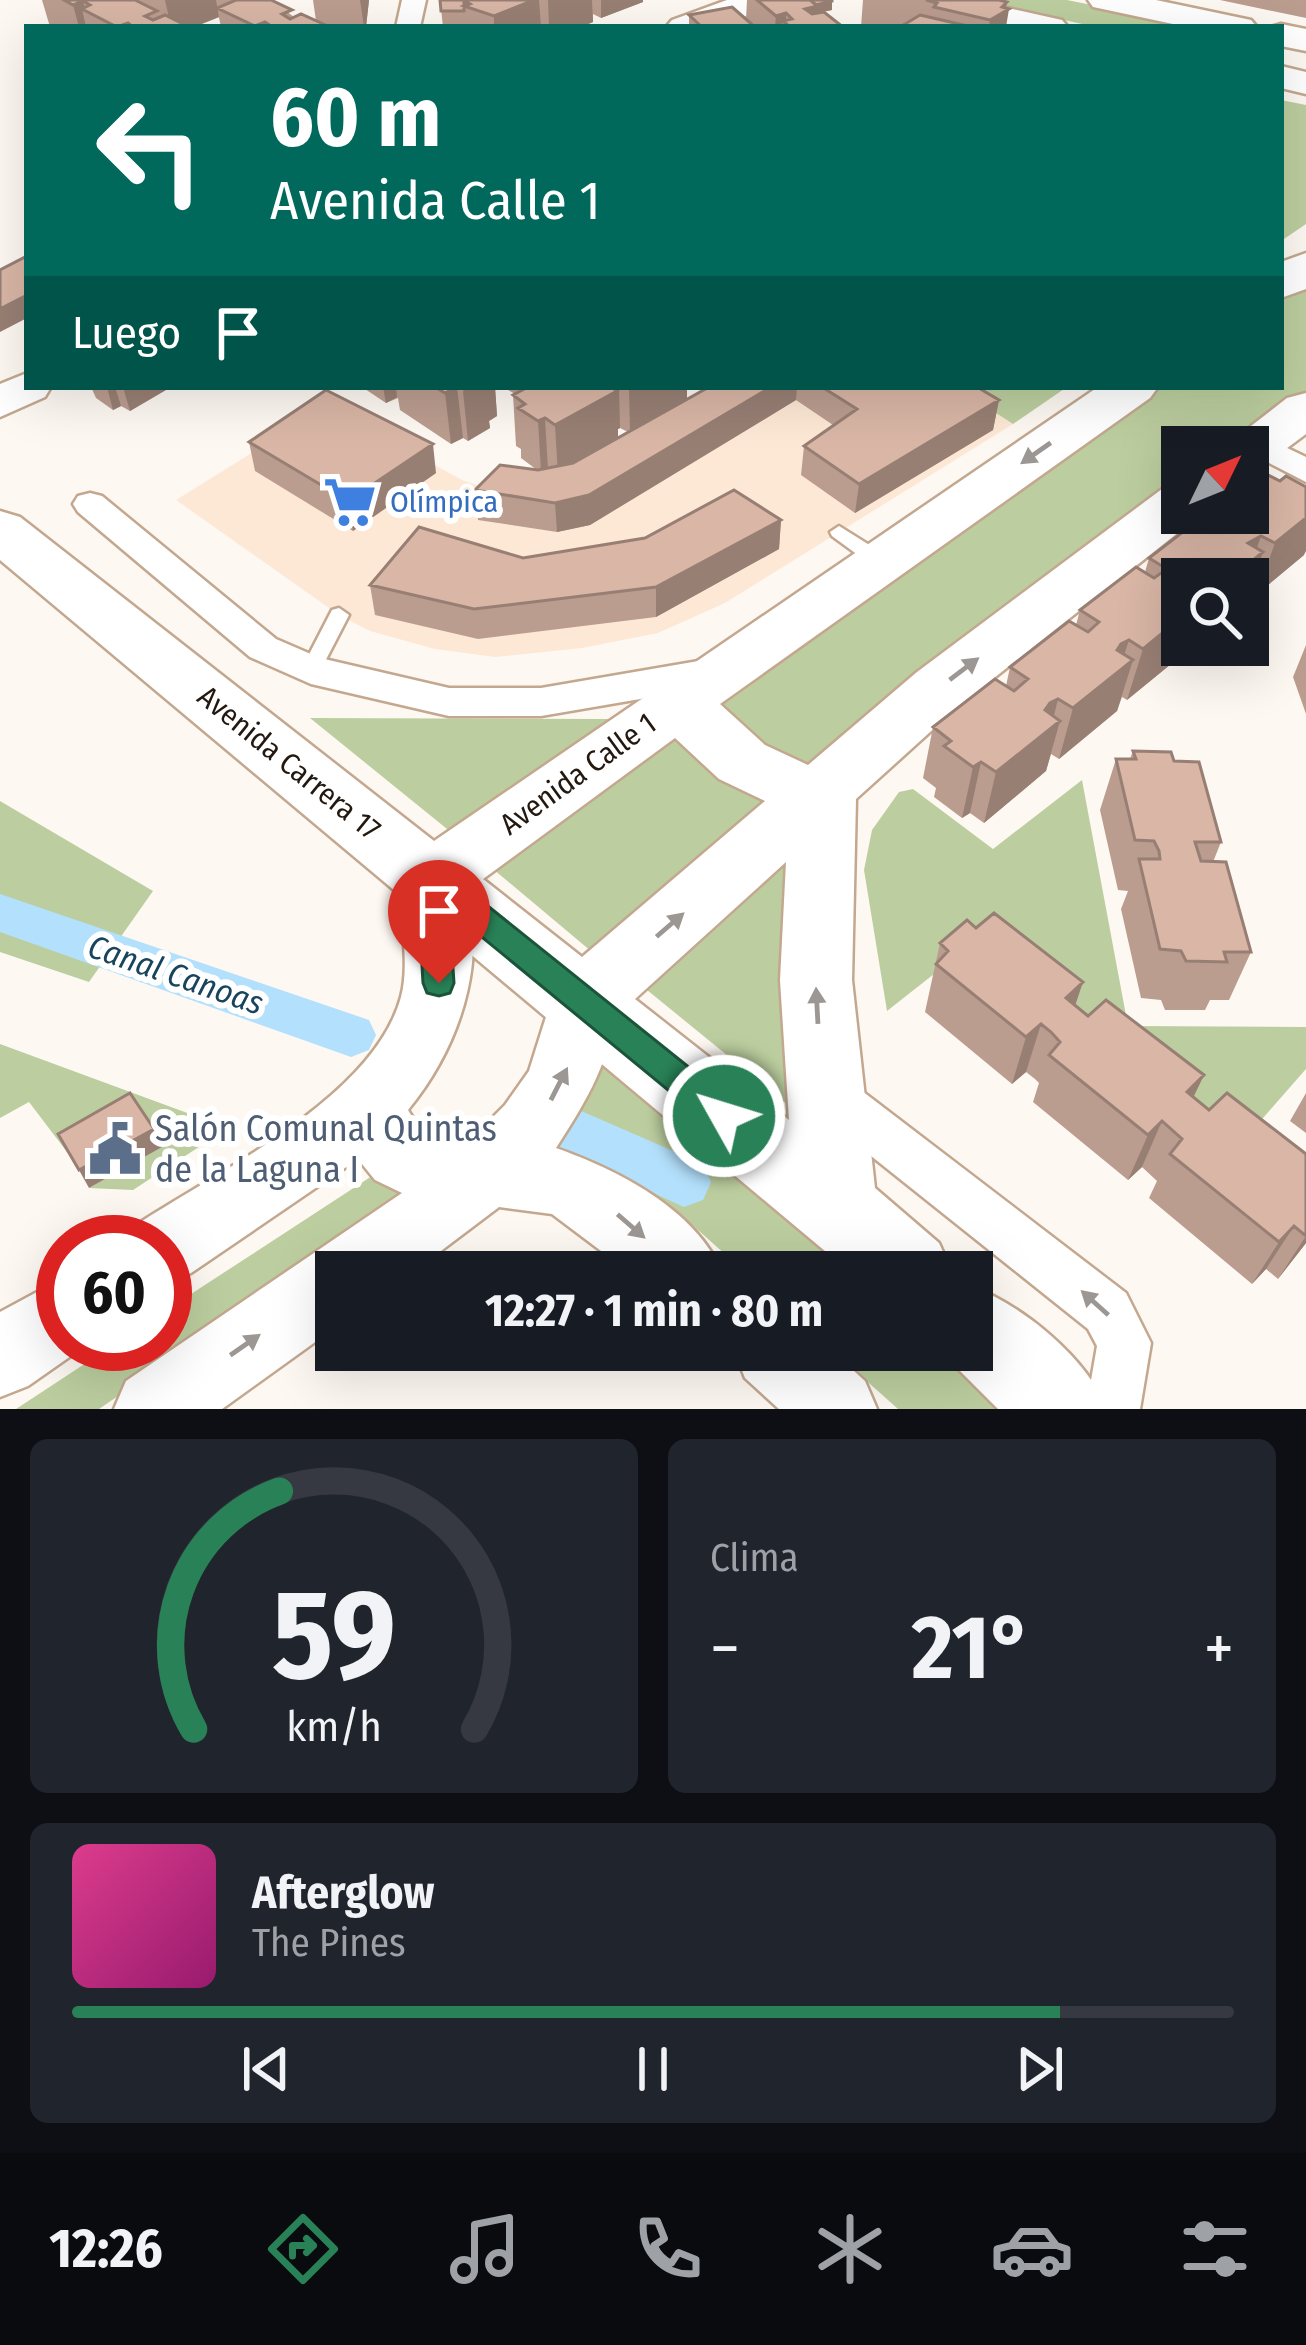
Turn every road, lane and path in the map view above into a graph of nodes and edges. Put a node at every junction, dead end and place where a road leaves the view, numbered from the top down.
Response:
1 (759, 0) edge
2 (923, 0) edge
3 (1105, 0) edge
4 (692, 24) edge
5 (1036, 24) edge
6 (1224, 24) edge
7 (1127, 390) edge
8 (1306, 409) edge
9 (1269, 436) edge
10 (1269, 455) edge
11 (1306, 471) edge
12 (90, 504) dead end
13 (1161, 518) edge
14 (0, 530) edge
15 (339, 615) dead end
16 (311, 670) junction
17 (702, 685) junction
18 (823, 794) junction
19 (432, 879) junction
20 (581, 1002) junction
21 (822, 1088) junction
22 (371, 1104) junction
23 (490, 1171) junction
24 (836, 1206) junction
25 (192, 1230) edge
26 (379, 1251) edge
27 (660, 1251) edge
28 (886, 1251) edge
29 (315, 1297) edge
30 (36, 1334) edge
31 (993, 1347) edge
32 (0, 1358) edge
33 (796, 1371) edge
34 (154, 1409) edge
35 (837, 1409) edge
36 (1063, 1409) edge
37 (1113, 1409) edge

1 - 4 main road
2 - 5 main road
3 - 6 main road
7 -> 17 main road, Avenida Calle 1
8 - 9 main road
10 - 11 street
12 - 16 street
18 -> 13 main road
14 - 19 main road, Avenida Carrera 17
15 - 16 lane
16 - 17 street
17 - 18 main road
17 - 19 main road, Avenida Calle 1
20 -> 18 main road
21 -> 18 main road
19 - 20 main road, Avenida Carrera 17
19 - 22 main road
23 -> 20 main road
20 - 24 main road, Avenida Carrera 17
21 - 24 main road
37 -> 21 street
22 - 23 main road
22 - 25 main road
23 - 26 main road
23 -> 27 main road
24 - 28 main road, Avenida Carrera 17
34 -> 29 main road
30 - 32 main road
31 - 36 main road
33 - 35 main road

